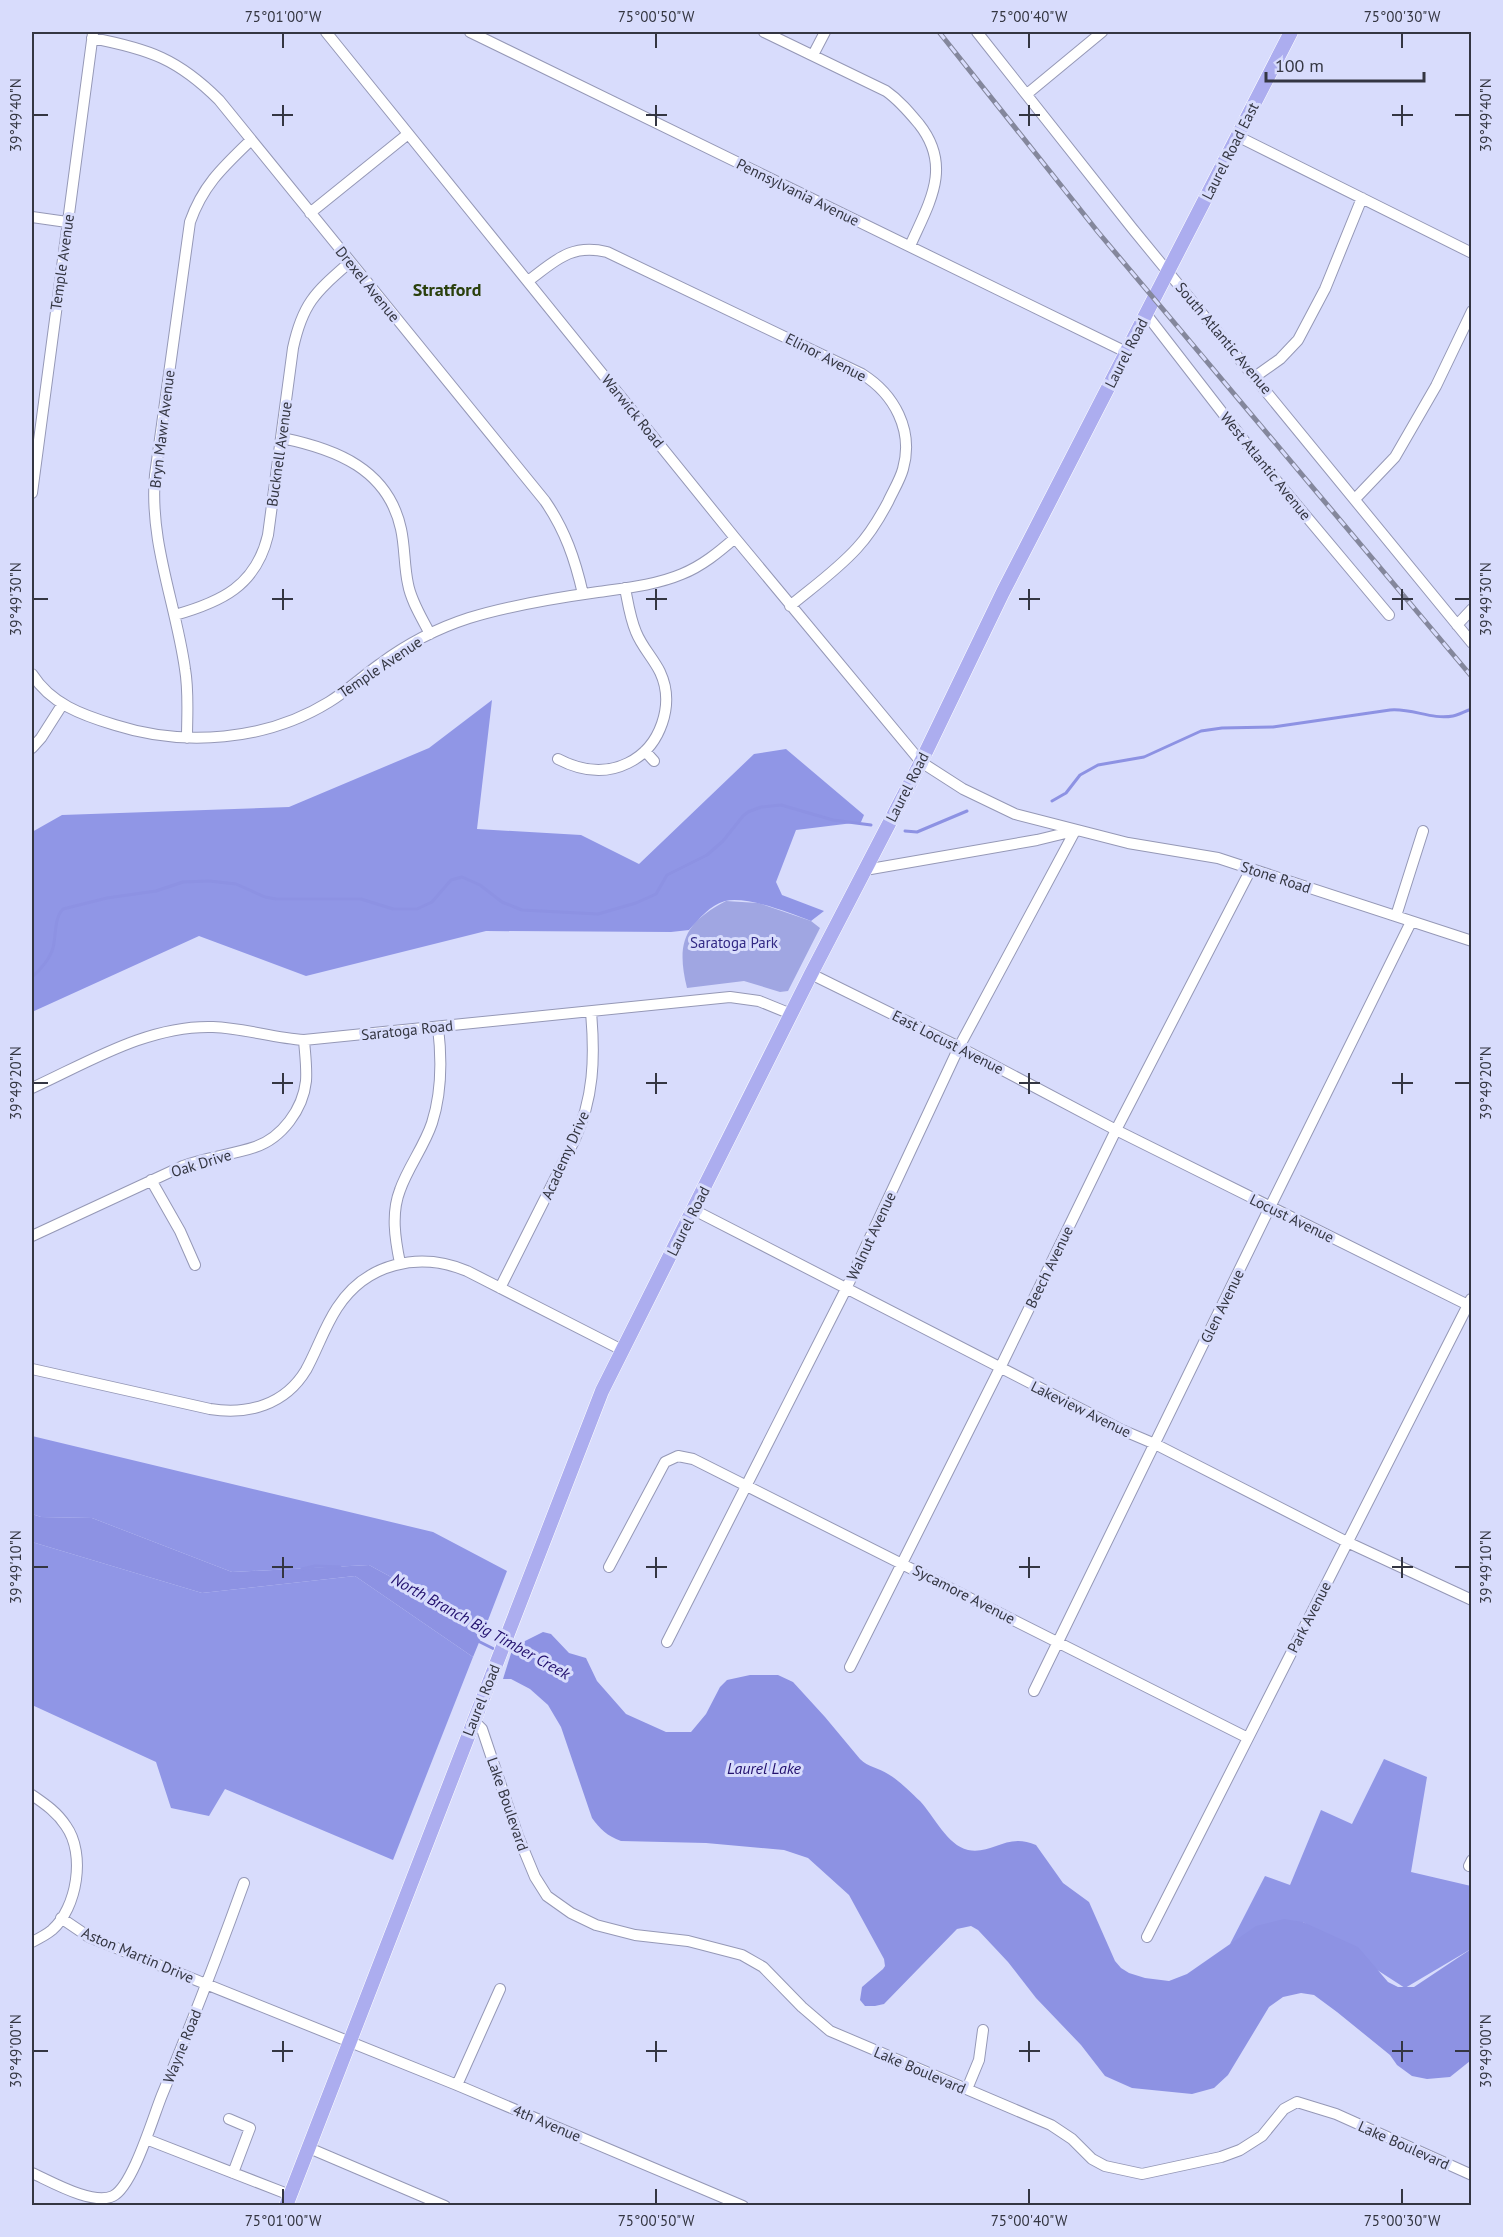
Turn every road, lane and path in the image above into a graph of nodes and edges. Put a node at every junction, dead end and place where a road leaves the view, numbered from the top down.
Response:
1 (326, 32) edge
2 (470, 32) edge
3 (764, 32) edge
4 (825, 32) edge
5 (977, 32) edge
6 (1102, 32) edge
7 (1291, 32) edge
8 (93, 35) edge
9 (813, 55) junction
10 (1027, 94) junction
11 (408, 134) junction
12 (1237, 136) junction
13 (251, 140) junction
14 (1362, 198) junction
15 (310, 213) junction
16 (32, 217) edge
17 (68, 222) junction
18 (910, 246) junction
19 (1472, 253) edge
20 (350, 262) junction
21 (1168, 271) junction
22 (528, 281) junction
23 (1472, 311) edge
24 (1146, 314) junction
25 (1126, 352) junction
26 (1256, 376) junction
27 (282, 438) junction
28 (32, 493) edge
29 (1355, 499) junction
30 (735, 538) junction
31 (625, 588) junction
32 (583, 594) junction
33 (790, 606) junction
34 (1472, 609) edge
35 (175, 615) junction
36 (1389, 615) dead end
37 (1457, 625) junction
38 (430, 634) junction
39 (1472, 643) edge
40 (32, 674) edge
41 (62, 705) junction
42 (186, 738) junction
43 (32, 748) edge
44 (645, 751) junction
45 (558, 759) dead end
46 (654, 761) dead end
47 (921, 762) junction
48 (949, 781) joint
49 (1076, 831) junction
50 (1424, 831) dead end
51 (1251, 868) junction
52 (865, 870) junction
53 (1396, 916) junction
54 (1412, 922) junction
55 (1472, 941) edge
56 (811, 974) junction
57 (591, 1012) junction
58 (791, 1014) junction
59 (438, 1027) junction
60 (304, 1040) junction
61 (959, 1047) junction
62 (32, 1088) edge
63 (1116, 1130) junction
64 (151, 1180) junction
65 (1270, 1207) junction
66 (694, 1210) junction
67 (32, 1236) edge
68 (400, 1263) junction
69 (195, 1265) dead end
70 (500, 1288) junction
71 (846, 1289) junction
72 (1470, 1301) edge
73 (622, 1350) junction
74 (1000, 1368) junction
75 (32, 1370) edge
76 (1155, 1444) junction
77 (746, 1485) junction
78 (1347, 1542) junction
79 (902, 1563) junction
80 (609, 1567) dead end
81 (1472, 1600) edge
82 (1057, 1641) junction
83 (667, 1642) dead end
84 (850, 1666) dead end
85 (1034, 1691) dead end
86 (473, 1720) junction
87 (1248, 1738) junction
88 (32, 1795) edge
89 (244, 1883) dead end
90 (61, 1918) junction
91 (1147, 1937) dead end
92 (32, 1942) edge
93 (207, 1984) junction
94 (500, 1989) dead end
95 (983, 2031) dead end
96 (351, 2042) junction
97 (457, 2085) junction
98 (968, 2089) junction
99 (229, 2119) dead end
100 (146, 2139) junction
101 (309, 2148) junction
102 (32, 2173) edge
103 (233, 2173) junction
104 (1472, 2175) edge
105 (288, 2200) edge
106 (716, 2200) edge
107 (445, 2205) edge
108 (743, 2205) edge

1 - 11 street, Warwick Road
2 - 18 street, Pennsylvania Avenue
3 - 9 street
4 - 9 street
5 - 10 street, South Atlantic Avenue
6 - 10 street
7 - 12 main road, Laurel Road East
8 - 13 street, Drexel Avenue
8 - 17 street, Temple Avenue
9 - 18 street
10 - 21 street, South Atlantic Avenue
11 - 15 street
11 - 22 street, Warwick Road
12 - 14 street
12 - 21 main road, Laurel Road East
13 - 15 street, Drexel Avenue
13 - 35 street, Bryn Mawr Avenue
14 - 19 street
14 - 26 street
15 - 20 street, Drexel Avenue
16 - 17 street
17 - 28 street, Temple Avenue
18 - 25 street, Pennsylvania Avenue
20 - 27 street, Bucknell Avenue
20 - 32 street, Drexel Avenue
21 - 24 main road, Laurel Road
21 - 26 street, South Atlantic Avenue
22 - 30 street, Warwick Road
22 - 33 street, Elinor Avenue
23 - 29 street
24 - 25 main road, Laurel Road
24 - 36 street, West Atlantic Avenue
25 - 47 main road, Laurel Road
26 - 29 street, South Atlantic Avenue
27 - 35 street, Bucknell Avenue
27 - 38 street
29 - 37 street, South Atlantic Avenue
30 - 31 street, Temple Avenue
30 - 33 street, Warwick Road
31 - 32 street, Temple Avenue
31 - 44 street
32 - 38 street, Temple Avenue
33 - 47 street, Warwick Road
34 - 37 street
35 - 42 street, Bryn Mawr Avenue
37 - 39 street, South Atlantic Avenue
38 - 42 street, Temple Avenue
40 - 41 street, Temple Avenue
41 - 42 street, Temple Avenue
41 - 43 street
44 - 45 street
44 - 46 street
47 - 48 street, Warwick Road
47 - 52 main road, Laurel Road
48 - 49 street, Stone Road
49 - 51 street, Stone Road
49 - 52 street, Stone Road
49 - 61 street, Walnut Avenue
50 - 53 street
51 - 53 street, Stone Road
51 - 63 street, Beech Avenue
52 - 56 main road, Laurel Road
53 - 54 street, Stone Road
54 - 55 street, Stone Road
54 - 65 street, Glen Avenue
56 - 58 main road, Laurel Road
56 - 61 street, East Locust Avenue
57 - 58 street, Saratoga Road
57 - 59 street, Saratoga Road
57 - 70 street, Academy Drive
58 - 66 main road, Laurel Road
59 - 60 street, Saratoga Road
59 - 68 street
60 - 62 street, Saratoga Road
60 - 64 street, Oak Drive
61 - 63 street, East Locust Avenue
61 - 71 street, Walnut Avenue
63 - 65 street, Locust Avenue
63 - 74 street, Beech Avenue
64 - 67 street, Oak Drive
64 - 69 street
65 - 72 street, Locust Avenue
65 - 76 street, Glen Avenue
66 - 71 street, Lakeview Avenue
66 - 73 main road, Laurel Road
68 - 70 street
68 - 75 street
70 - 73 street
71 - 74 street, Lakeview Avenue
71 - 77 street, Walnut Avenue
72 - 78 street, Park Avenue
73 - 86 main road, Laurel Road
74 - 76 street, Lakeview Avenue
74 - 79 street, Beech Avenue
76 - 78 street, Lakeview Avenue
76 - 82 street, Glen Avenue
77 - 79 street, Sycamore Avenue
77 - 80 street, Sycamore Avenue
77 - 83 street, Walnut Avenue
78 - 81 street, Lakeview Avenue
78 - 87 street, Park Avenue
79 - 82 street, Sycamore Avenue
79 - 84 street, Beech Avenue
82 - 85 street, Glen Avenue
82 - 87 street, Sycamore Avenue
86 - 96 main road, Laurel Road
86 - 98 street, Lake Boulevard
87 - 91 street, Park Avenue
88 - 90 street
89 - 93 street, Wayne Road
90 - 92 street
90 - 93 street, Aston Martin Drive
93 - 96 street, Aston Martin Drive
93 - 100 street, Wayne Road
94 - 97 street
95 - 98 street
96 - 97 street, 4th Avenue
96 - 101 main road, Laurel Road
97 - 106 street, 4th Avenue
98 - 104 street, Lake Boulevard
99 - 103 street
100 - 102 street, Wayne Road
100 - 103 street
101 - 105 main road, Laurel Road
101 - 107 street
103 - 105 street
106 - 108 street, 4th Avenue

